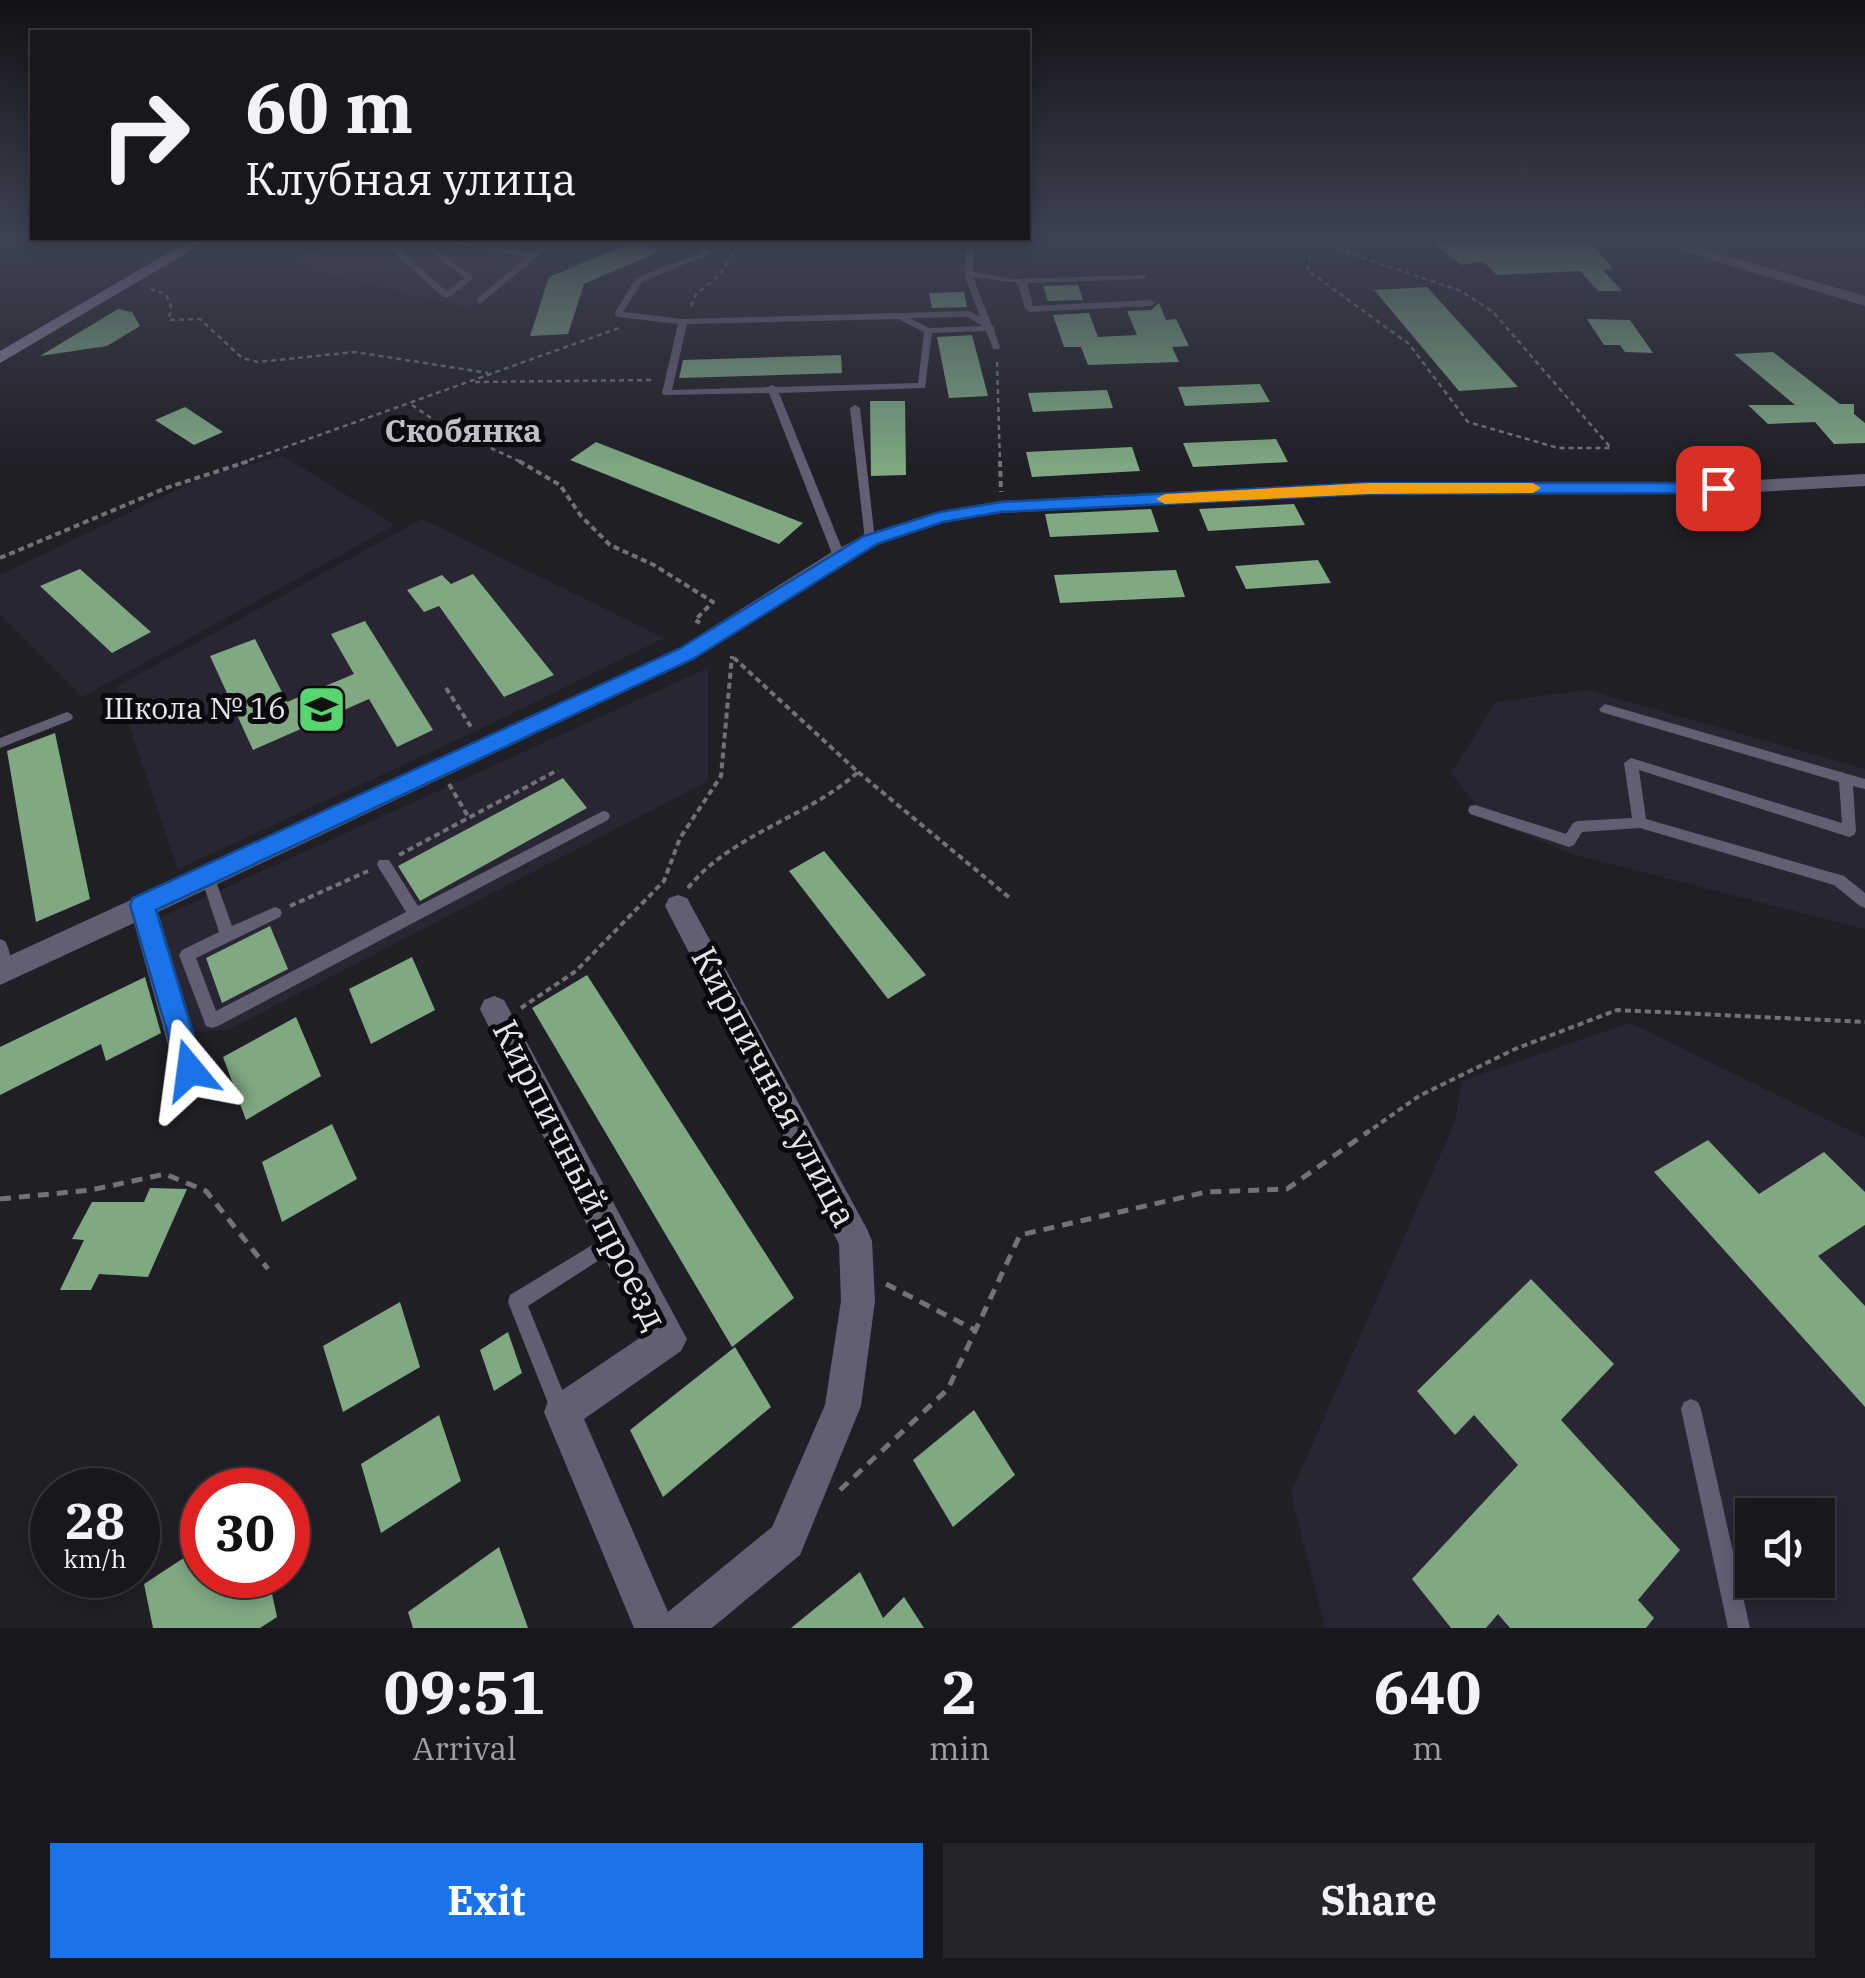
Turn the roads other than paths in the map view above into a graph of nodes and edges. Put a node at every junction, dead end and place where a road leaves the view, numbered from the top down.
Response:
1 (73, 315) edge
2 (625, 315) edge
3 (935, 315) edge
4 (971, 315) edge
5 (985, 315) edge
6 (899, 316) junction
7 (683, 322) junction
8 (991, 328) junction
9 (928, 331) junction
10 (996, 347) road end
11 (0, 358) edge
12 (772, 388) junction
13 (855, 408) dead end
14 (1865, 480) edge
15 (870, 540) junction
16 (839, 556) junction
17 (1605, 709) dead end
18 (67, 718) dead end
19 (0, 743) edge
20 (1846, 780) junction
21 (1865, 784) edge
22 (1475, 810) dead end
23 (603, 816) dead end
24 (1640, 822) junction
25 (384, 864) road end
26 (207, 874) junction
27 (1865, 902) edge
28 (142, 905) junction
29 (678, 906) road end
30 (275, 913) road end
31 (416, 914) junction
32 (228, 936) junction
33 (0, 946) edge
34 (2, 972) edge
35 (497, 1015) road end
36 (190, 1070) dead end
37 (613, 1241) junction
38 (1691, 1409) dead end
39 (562, 1412) junction
40 (654, 1628) edge
41 (680, 1628) edge
42 (1739, 1628) edge

1 - 11 main road
2 - 7 lane
3 - 6 lane
4 - 8 lane
5 - 8 lane
6 - 7 lane
6 - 9 lane
7 - 12 lane
8 - 9 lane
8 - 10 lane
9 - 12 lane
12 - 16 lane
13 - 15 lane
14 - 15 street
15 - 16 street
16 - 26 street
17 - 20 lane
18 - 19 lane
20 - 21 lane
20 - 24 lane
22 - 24 lane
23 - 31 lane
24 - 27 lane
25 - 31 lane
26 - 28 street
26 - 32 lane
28 - 34 street
28 - 36 street
29 - 41 street, Кирпичная улица
30 - 32 lane
31 - 32 lane
33 - 34 lane
35 - 37 street, Кирпичный проезд
37 - 39 lane
37 - 39 street, Кирпичный проезд
38 - 42 lane
39 - 40 street

